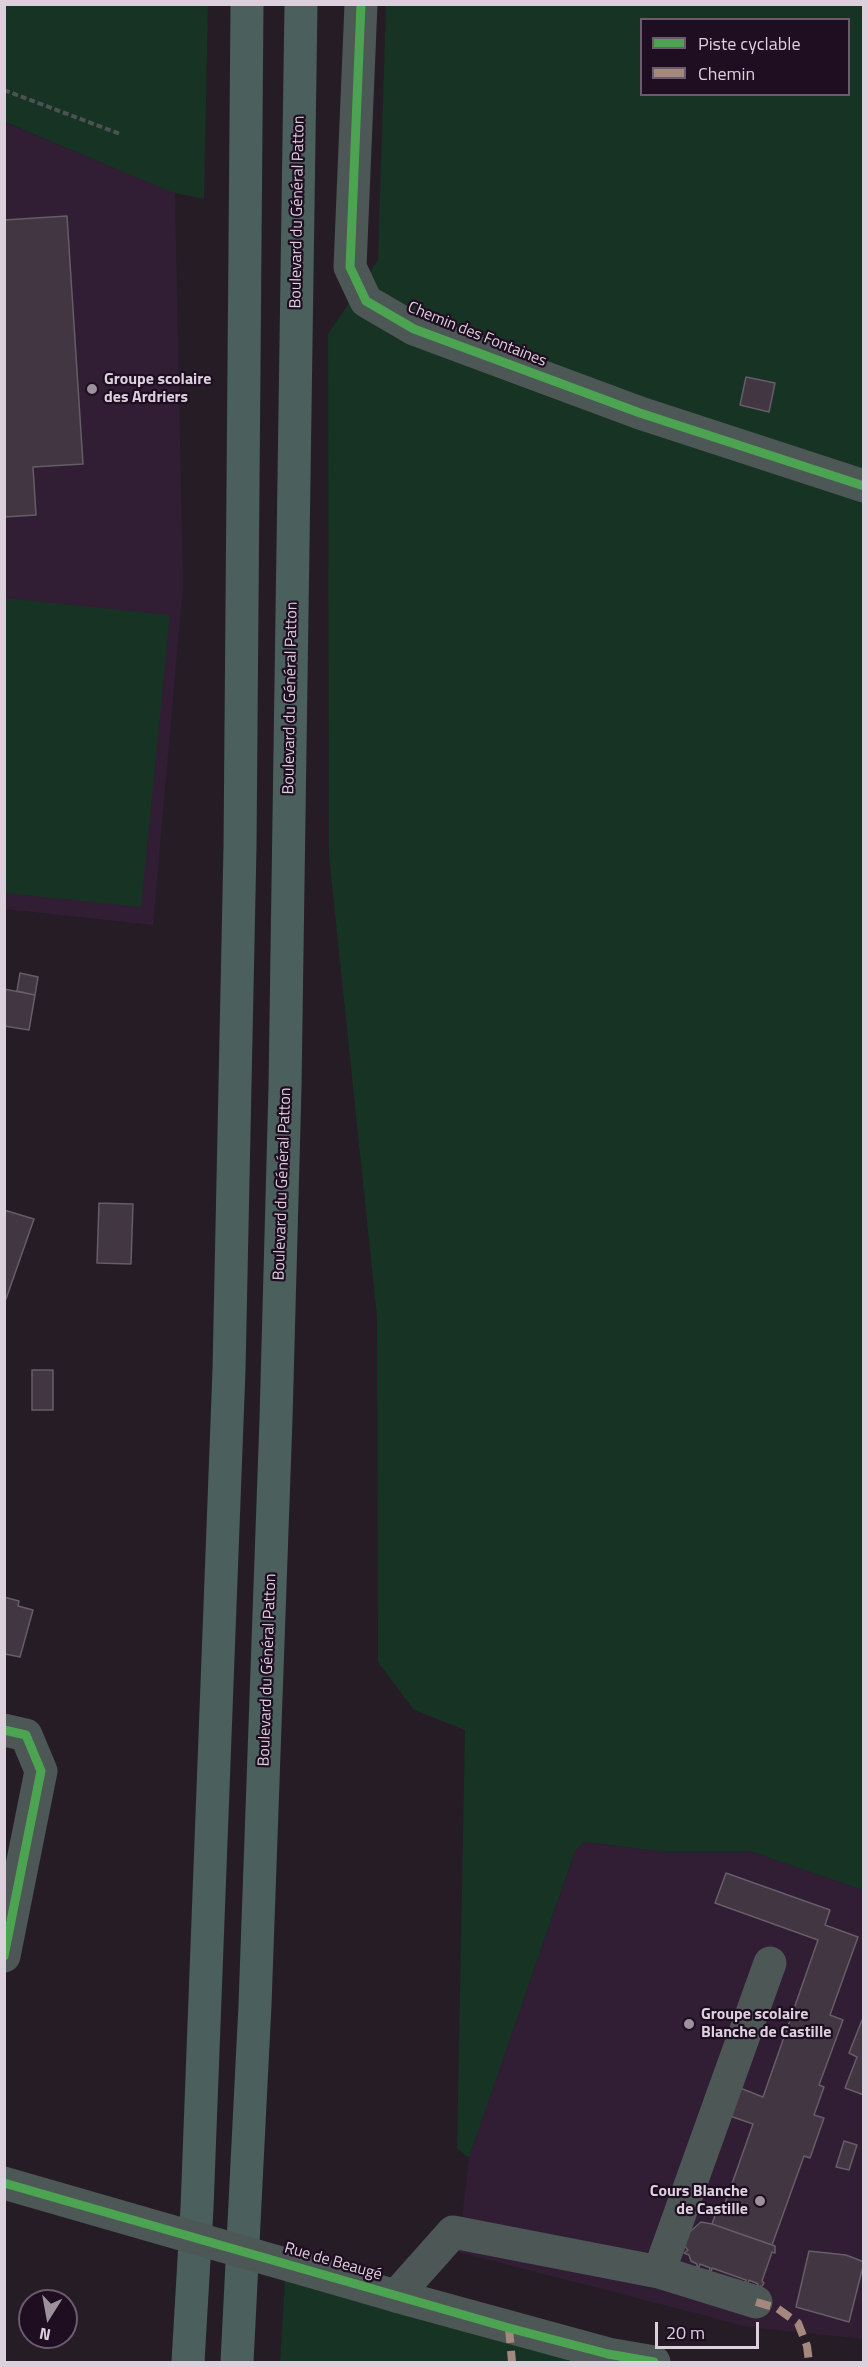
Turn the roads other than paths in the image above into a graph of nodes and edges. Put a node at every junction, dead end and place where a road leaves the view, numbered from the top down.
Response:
1 (247, 4) edge
2 (302, 4) edge
3 (360, 4) edge
4 (864, 486) edge
5 (4, 1730) edge
6 (4, 1956) edge
7 (770, 1963) dead end
8 (4, 2183) edge
9 (658, 2272) junction
10 (396, 2296) junction
11 (756, 2302) dead end
12 (188, 2362) edge
13 (237, 2362) edge
14 (654, 2362) edge

1 - 12 highway
2 - 13 highway, Boulevard du Général Patton
3 - 4 street, Chemin des Fontaines
5 - 6 street
7 - 9 street
8 - 10 street, Rue de Beaugé, bridge
9 - 10 street
9 - 11 street
10 - 14 street, Rue de Beaugé

